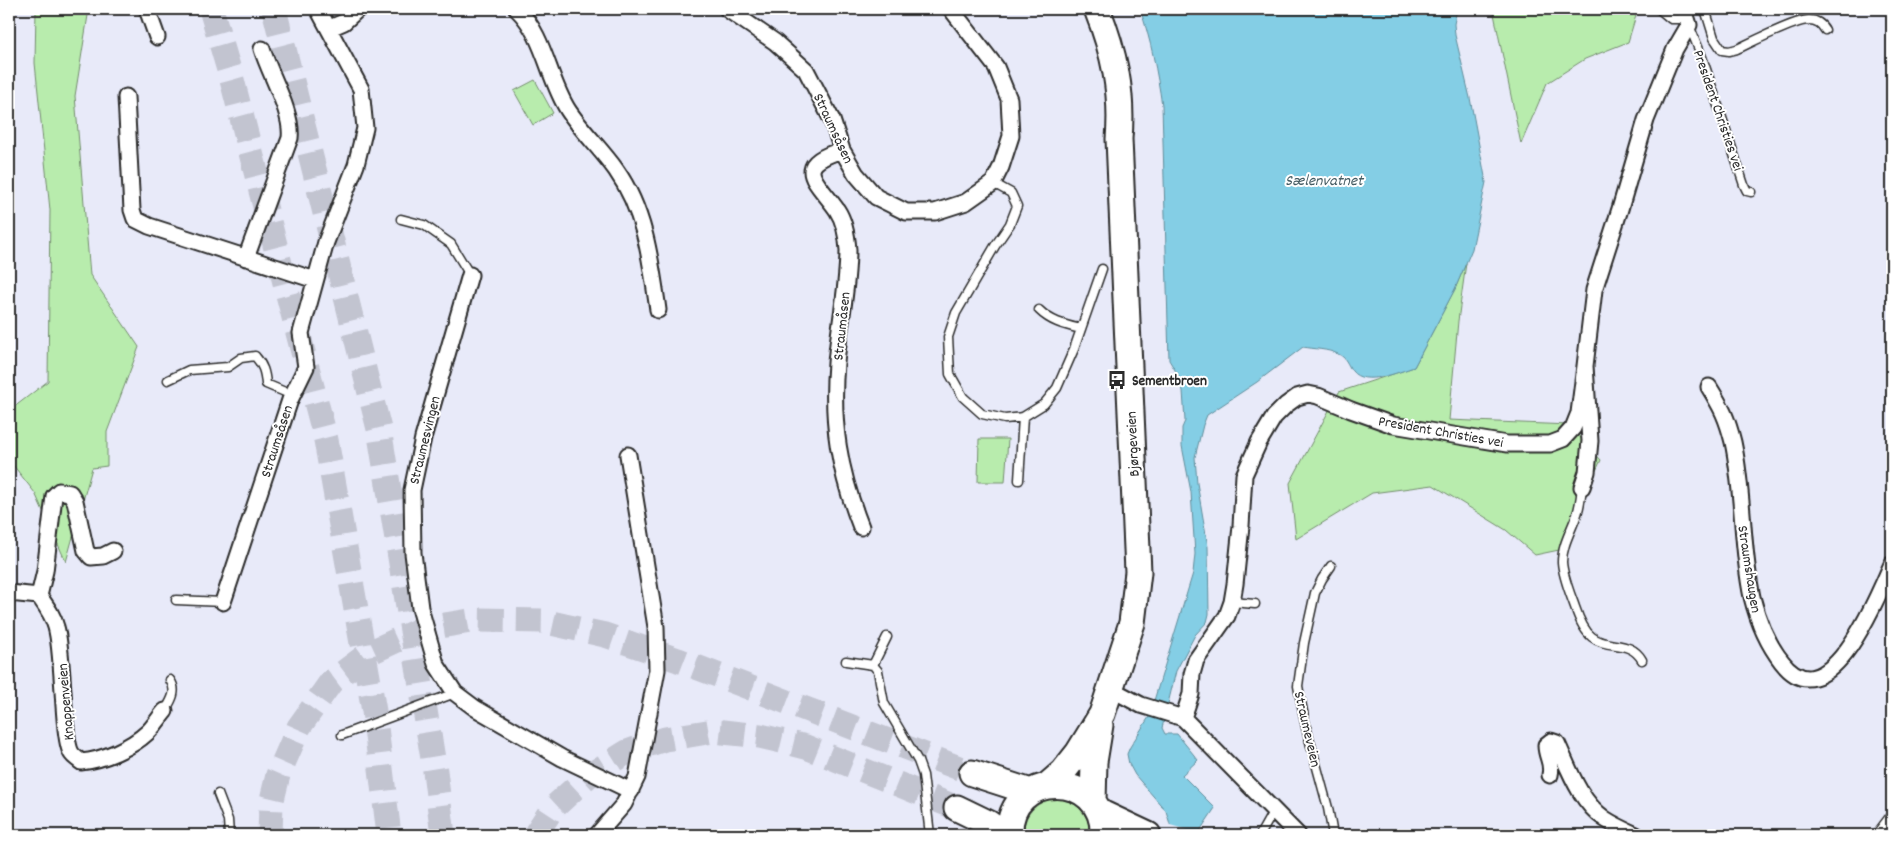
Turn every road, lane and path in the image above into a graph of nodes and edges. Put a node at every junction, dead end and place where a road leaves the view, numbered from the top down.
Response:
1 (147, 9) edge
2 (318, 9) edge
3 (358, 9) edge
4 (517, 9) edge
5 (727, 9) edge
6 (951, 9) edge
7 (1085, 9) edge
8 (1097, 9) edge
9 (1659, 9) edge
10 (1705, 9) edge
11 (1686, 18) edge
12 (330, 28) junction
13 (1825, 30) dead end
14 (157, 37) dead end
15 (262, 49) dead end
16 (126, 97) dead end
17 (1119, 139) junction
18 (842, 150) junction
19 (992, 183) junction
20 (1752, 192) dead end
21 (401, 219) dead end
22 (246, 258) junction
23 (1102, 269) dead end
24 (470, 275) joint
25 (315, 280) junction
26 (658, 310) dead end
27 (1039, 310) dead end
28 (1081, 329) junction
29 (1585, 366) junction
30 (168, 380) dead end
31 (1709, 387) dead end
32 (292, 395) junction
33 (1023, 417) junction
34 (628, 455) dead end
35 (1018, 480) dead end
36 (1582, 487) joint
37 (861, 527) dead end
38 (113, 551) dead end
39 (1892, 564) edge
40 (1331, 566) dead end
41 (9, 593) edge
42 (40, 596) junction
43 (176, 600) dead end
44 (223, 602) joint
45 (1232, 602) junction
46 (1255, 604) dead end
47 (887, 637) dead end
48 (1642, 660) dead end
49 (846, 661) dead end
50 (873, 665) junction
51 (170, 680) dead end
52 (1111, 689) junction
53 (455, 692) junction
54 (165, 711) joint
55 (1102, 714) junction
56 (1183, 718) junction
57 (342, 734) dead end
58 (972, 773) tunnel mouth
59 (1550, 776) dead end
60 (1040, 789) junction
61 (631, 791) junction
62 (218, 794) dead end
63 (958, 808) tunnel mouth
64 (1274, 810) junction
65 (1892, 814) edge
66 (1099, 816) edge
67 (228, 835) edge
68 (597, 835) edge
69 (930, 835) edge
70 (1004, 835) edge
71 (1010, 835) edge
72 (1148, 835) edge
73 (1260, 835) edge
74 (1298, 835) edge
75 (1333, 835) edge
76 (1636, 835) edge
77 (1876, 835) edge

1 - 14 street
2 - 12 street, Straumsåsen
3 - 12 street
4 - 26 street
5 - 18 street, Straumsåsen
6 - 19 street, Straumsåsen
7 - 17 main road, Bjørgeveien
8 - 17 main road, Bjørgeveien
9 - 11 lane
10 - 13 lane, President Christies vei
11 - 20 lane, President Christies vei
11 - 29 street, President Christies vei
12 - 25 street, Straumsåsen
15 - 22 street
16 - 22 street
17 - 52 main road, Bjørgeveien
18 - 19 street, Straumsåsen
18 - 37 street, Straumåsen
19 - 33 lane
21 - 24 lane
22 - 25 street
23 - 28 lane
24 - 53 street, Straumesvingen
25 - 32 street, Straumsåsen
27 - 28 lane
28 - 33 lane
29 - 36 street, President Christies vei
29 - 45 street, President Christies vei
30 - 32 lane
31 - 39 street, Straumshaugen
32 - 44 street, Straumsåsen
33 - 35 lane
34 - 61 street
36 - 48 lane, President Christies vei
38 - 42 street
40 - 75 lane, Straumeveien
41 - 42 street
42 - 54 street, Knappenveien
43 - 44 lane
45 - 46 lane
45 - 56 street, President Christies vei
47 - 50 lane
49 - 50 lane
50 - 69 lane
51 - 54 lane, Knappenveien
52 - 55 main road, Bjørgeveien
52 - 56 street
53 - 57 lane
53 - 61 street, Straumesvingen
55 - 60 main road
55 - 66 main road
56 - 64 street
58 - 60 main road
59 - 76 street
60 - 66 main road
60 - 71 main road
61 - 68 street
62 - 67 lane
63 - 70 main road
64 - 73 lane
64 - 74 street
65 - 77 lane
66 - 72 main road

